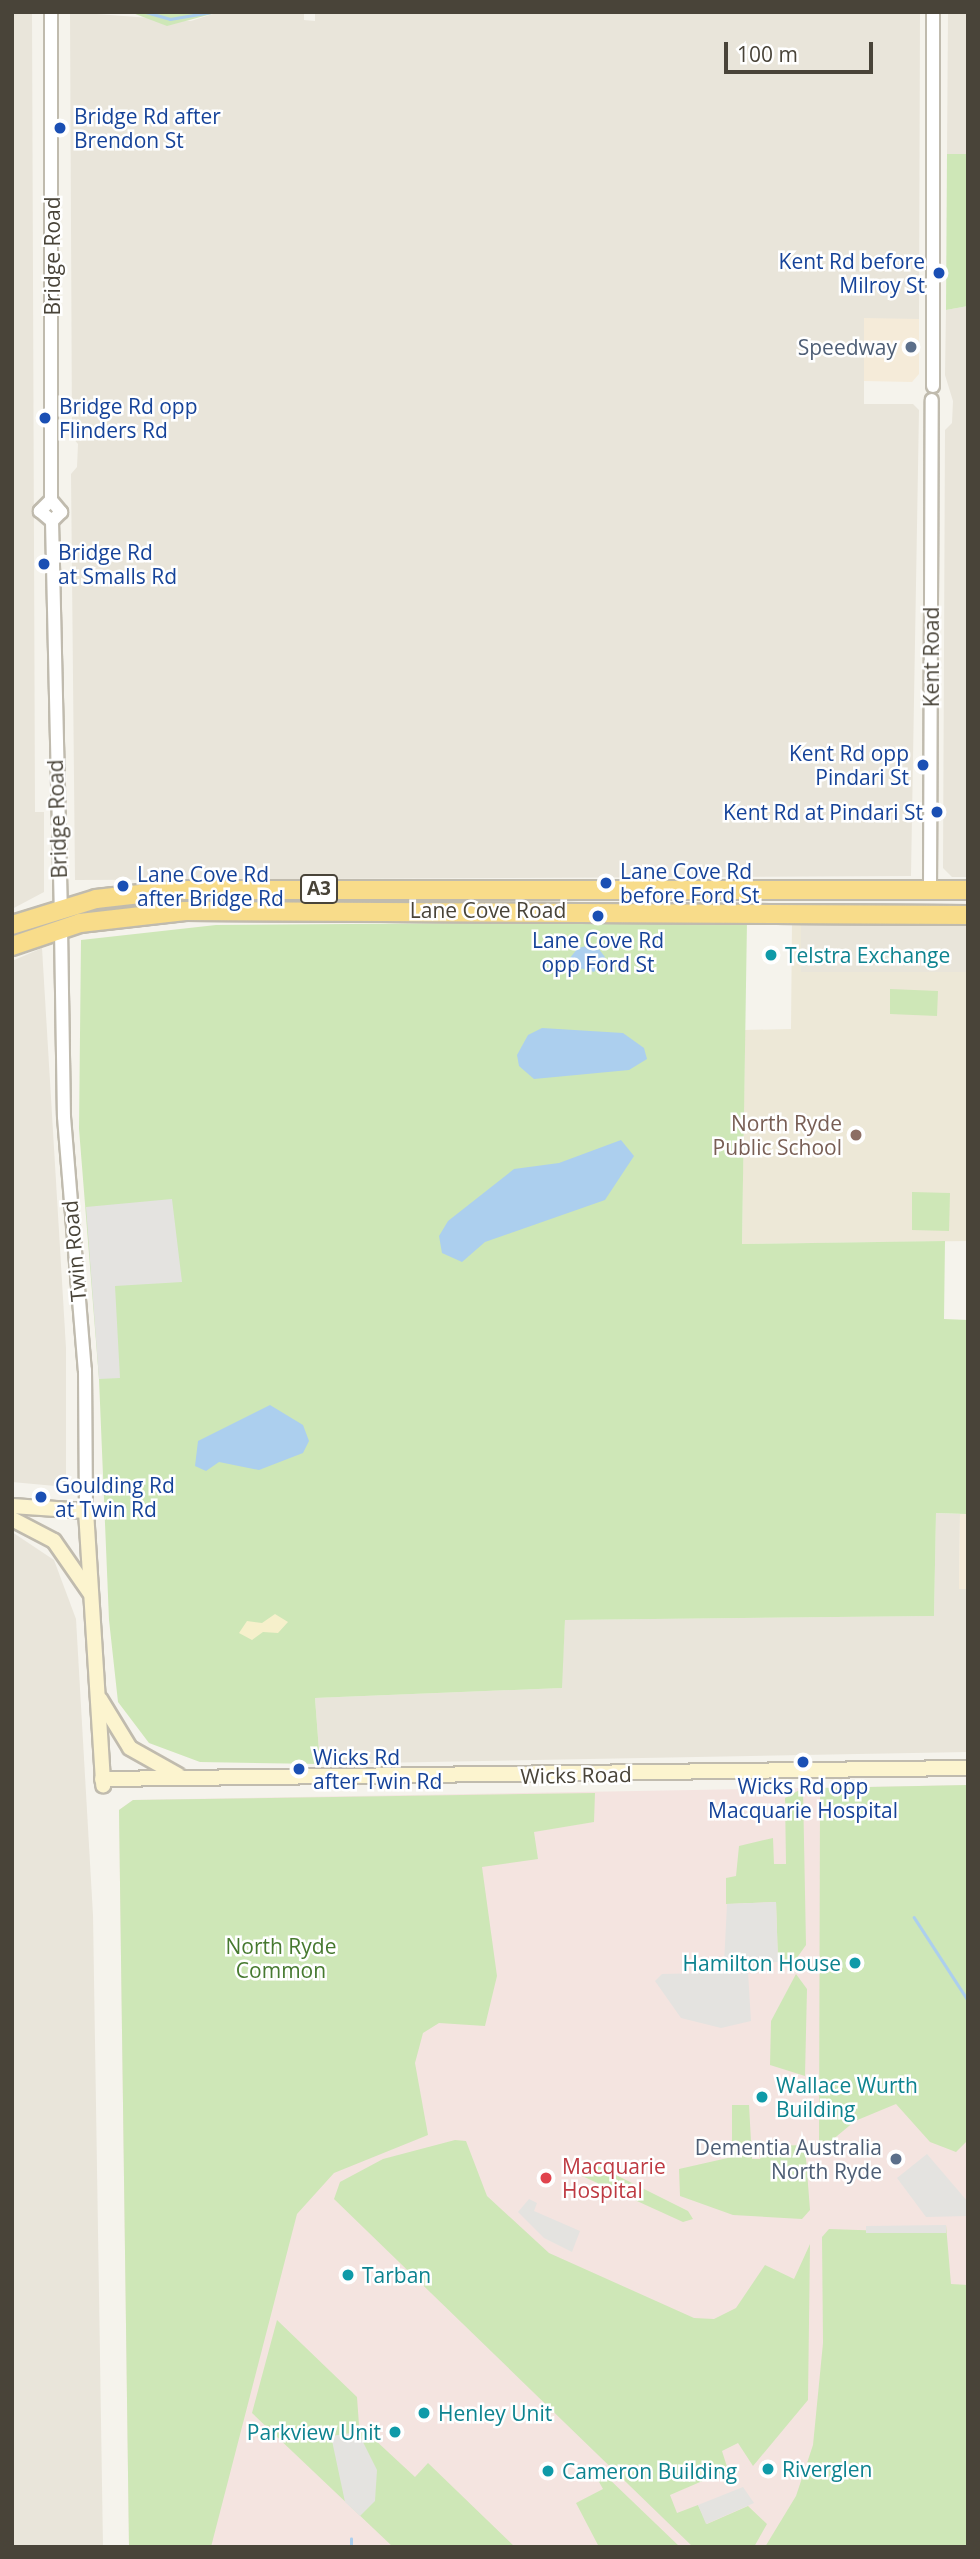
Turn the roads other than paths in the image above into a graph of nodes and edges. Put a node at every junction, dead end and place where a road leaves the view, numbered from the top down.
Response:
1 (51, 12) edge
2 (933, 12) edge
3 (668, 887) junction
4 (930, 890) junction
5 (968, 890) edge
6 (61, 908) junction
7 (668, 910) junction
8 (930, 914) junction
9 (968, 915) edge
10 (12, 925) edge
11 (61, 928) junction
12 (12, 946) edge
13 (12, 1506) edge
14 (86, 1515) junction
15 (12, 1517) edge
16 (91, 1594) junction
17 (97, 1694) junction
18 (968, 1768) edge
19 (192, 1782) junction
20 (103, 1784) joint

1 - 6 street, Bridge Road
2 - 4 street, Kent Road
3 - 4 highway, Lane Cove Road / A3
3 - 6 highway, Lane Cove Road / A3
3 - 7 highway
4 - 5 highway, Lane Cove Road / A3
4 - 8 highway, Kent Road
6 - 10 highway, Lane Cove Road / A3
6 - 11 highway, Twin Road
7 - 8 highway, Lane Cove Road / A3
7 - 11 highway, Lane Cove Road / A3
8 - 9 highway, Lane Cove Road / A3
11 - 12 highway, Lane Cove Road / A3
11 - 14 street, Twin Road
13 - 14 main road
14 - 15 main road
14 - 16 main road, Twin Road
15 - 16 main road
16 - 17 main road, Twin Road
17 - 19 main road
17 - 20 main road, Twin Road
18 - 19 main road, Wicks Road
19 - 20 main road, Wicks Road

